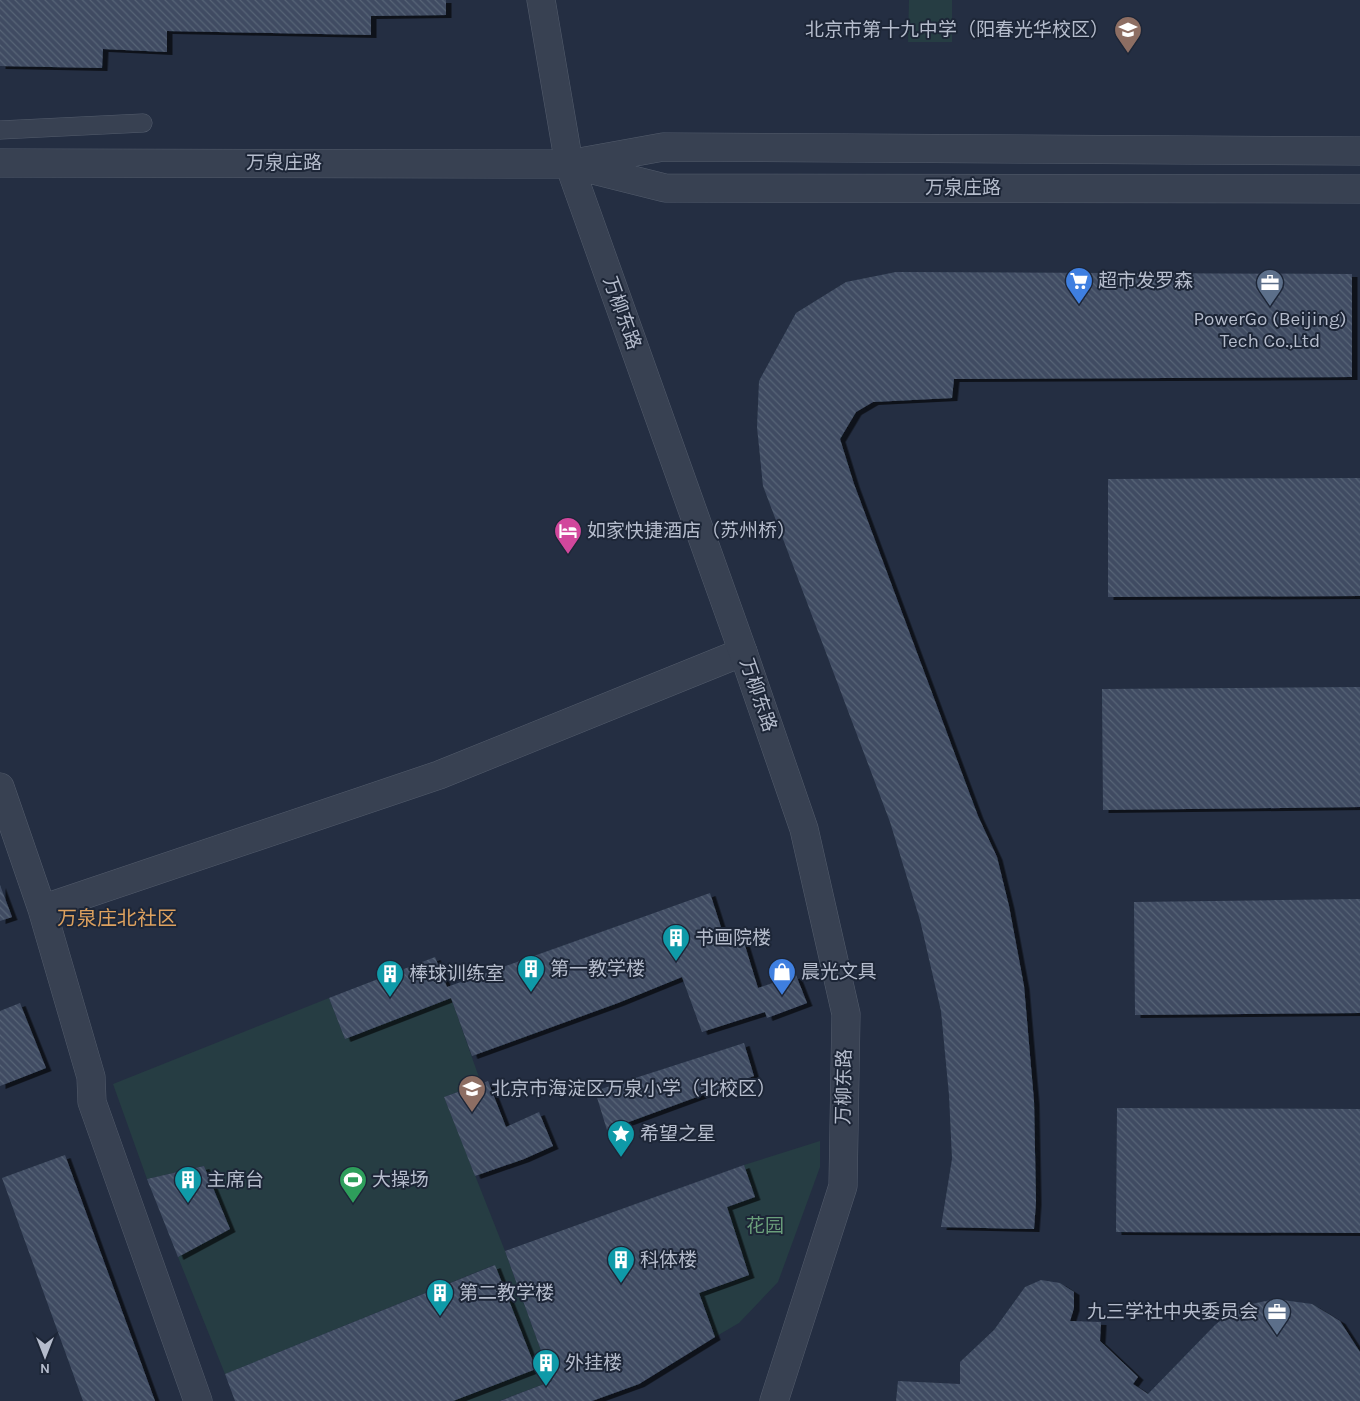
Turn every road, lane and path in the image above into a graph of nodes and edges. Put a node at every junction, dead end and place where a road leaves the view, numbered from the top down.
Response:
1 (540, 0) edge
2 (142, 123) dead end
3 (0, 130) edge
4 (1360, 151) edge
5 (0, 163) edge
6 (569, 164) junction
7 (1360, 189) edge
8 (743, 652) junction
9 (0, 787) edge
10 (42, 909) junction
11 (198, 1401) edge
12 (774, 1401) edge

1 - 6 street, 万柳东路
2 - 3 lane
4 - 6 street, 万泉庄路
5 - 6 street, 万泉庄路
6 - 7 street, 万泉庄路
6 - 8 street, 万柳东路
8 - 10 street
8 - 12 street, 万柳东路
9 - 10 street
10 - 11 street

